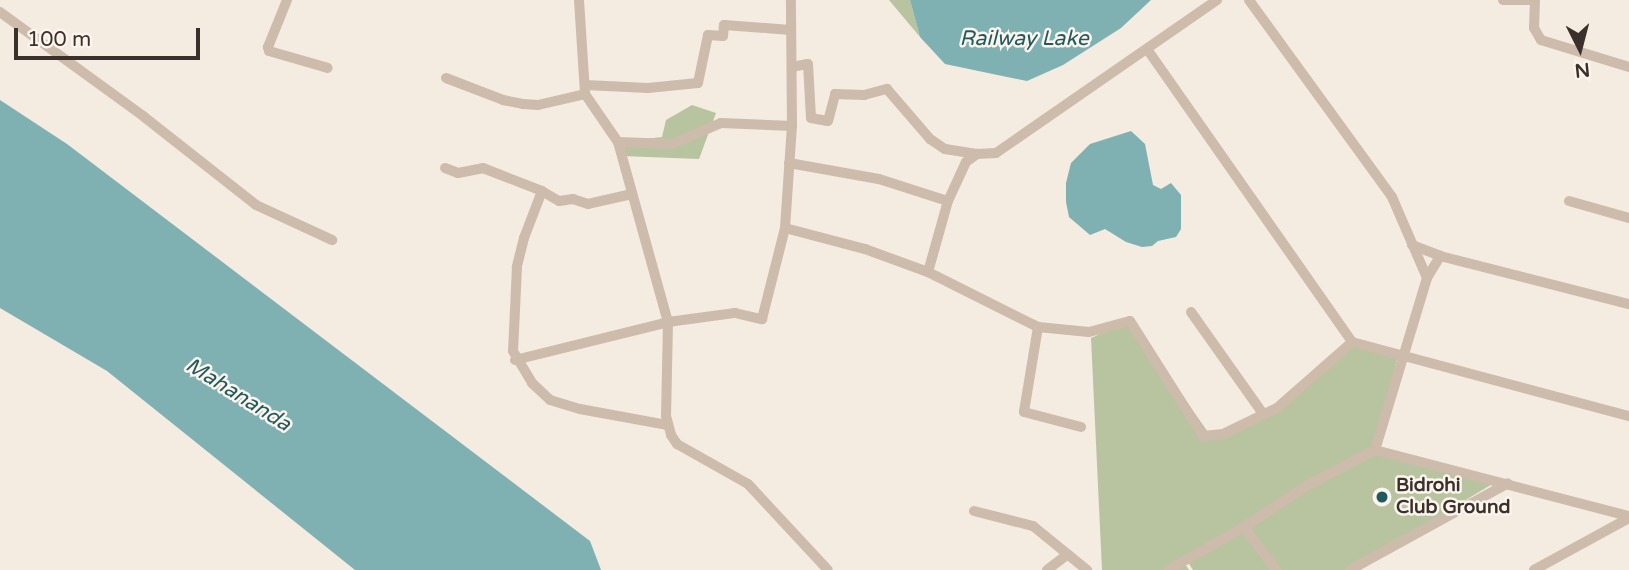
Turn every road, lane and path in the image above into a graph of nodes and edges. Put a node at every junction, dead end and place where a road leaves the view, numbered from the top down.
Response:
1 (287, 0) edge
2 (579, 0) edge
3 (791, 0) edge
4 (1217, 0) edge
5 (1249, 0) edge
6 (1503, 0) edge
7 (1534, 0) edge
8 (0, 12) edge
9 (791, 30) junction
10 (1147, 49) junction
11 (792, 66) junction
12 (1629, 67) edge
13 (328, 68) dead end
14 (446, 78) dead end
15 (585, 90) junction
16 (792, 126) junction
17 (618, 142) junction
18 (977, 154) junction
19 (789, 163) junction
20 (445, 168) dead end
21 (542, 191) junction
22 (632, 194) junction
23 (948, 201) junction
24 (1569, 201) dead end
25 (1629, 218) edge
26 (785, 228) junction
27 (332, 240) dead end
28 (1412, 245) junction
29 (1440, 256) junction
30 (928, 272) junction
31 (1427, 278) junction
32 (1629, 304) edge
33 (1191, 312) dead end
34 (668, 322) junction
35 (1038, 327) junction
36 (1352, 342) junction
37 (1404, 357) junction
38 (515, 360) junction
39 (1264, 415) junction
40 (1629, 416) edge
41 (667, 425) junction
42 (1081, 427) dead end
43 (1375, 450) junction
44 (1508, 482) junction
45 (974, 511) dead end
46 (1629, 517) edge
47 (1244, 527) junction
48 (1068, 554) junction
49 (1186, 566) edge
50 (828, 570) edge
51 (1047, 570) edge
52 (1087, 570) edge
53 (1168, 570) edge
54 (1276, 570) edge
55 (1350, 570) edge
56 (1534, 570) edge

1 - 13 street
2 - 15 street
3 - 9 street
4 - 10 street
5 - 28 street
6 - 7 street
7 - 12 street
8 - 27 street
9 - 11 street
9 - 15 street
10 - 18 street
10 - 36 street
11 - 16 street
11 - 18 street
14 - 15 street
15 - 17 street
16 - 17 street
16 - 19 street
17 - 22 street
18 - 23 street
19 - 23 street
19 - 26 street
20 - 21 street
21 - 22 street
21 - 38 street
22 - 34 street
23 - 30 street
24 - 25 street
26 - 30 street
26 - 34 street
28 - 29 street
28 - 31 street
29 - 31 street
29 - 32 street
30 - 35 street
31 - 37 street
33 - 39 street
34 - 38 street
34 - 41 street
35 - 39 street
35 - 42 street
36 - 37 street
36 - 39 street
37 - 40 street
37 - 43 street
38 - 41 street
41 - 50 street
43 - 44 street
43 - 47 street
44 - 46 street
44 - 55 street
45 - 48 street
46 - 56 street
47 - 49 street
47 - 54 street
48 - 51 street
48 - 52 street
49 - 53 street

